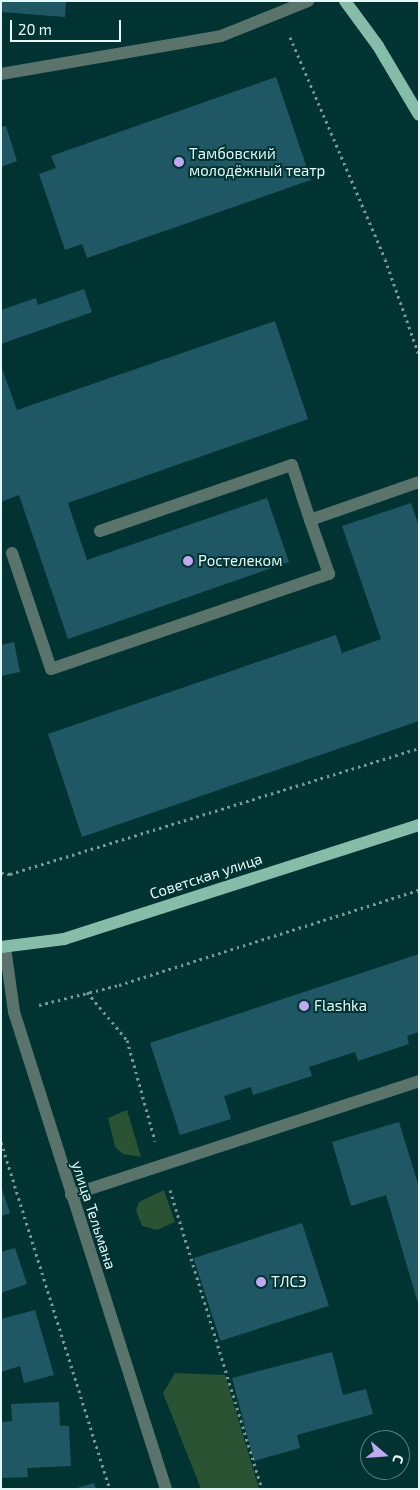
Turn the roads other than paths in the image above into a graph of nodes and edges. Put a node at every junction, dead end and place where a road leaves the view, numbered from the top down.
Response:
1 (308, 1) edge
2 (345, 1) edge
3 (1, 74) edge
4 (416, 100) edge
5 (419, 115) edge
6 (419, 482) edge
7 (310, 520) junction
8 (100, 531) dead end
9 (12, 553) dead end
10 (419, 825) edge
11 (3, 947) edge
12 (419, 1081) edge
13 (71, 1195) junction
14 (166, 1489) edge

1 - 3 street
2 - 4 main road
4 - 5 main road
6 - 7 street
7 - 8 street
7 - 9 street
10 - 11 main road, Советская улица
11 - 13 street, улица Тельмана
12 - 13 street
13 - 14 street, улица Тельмана

